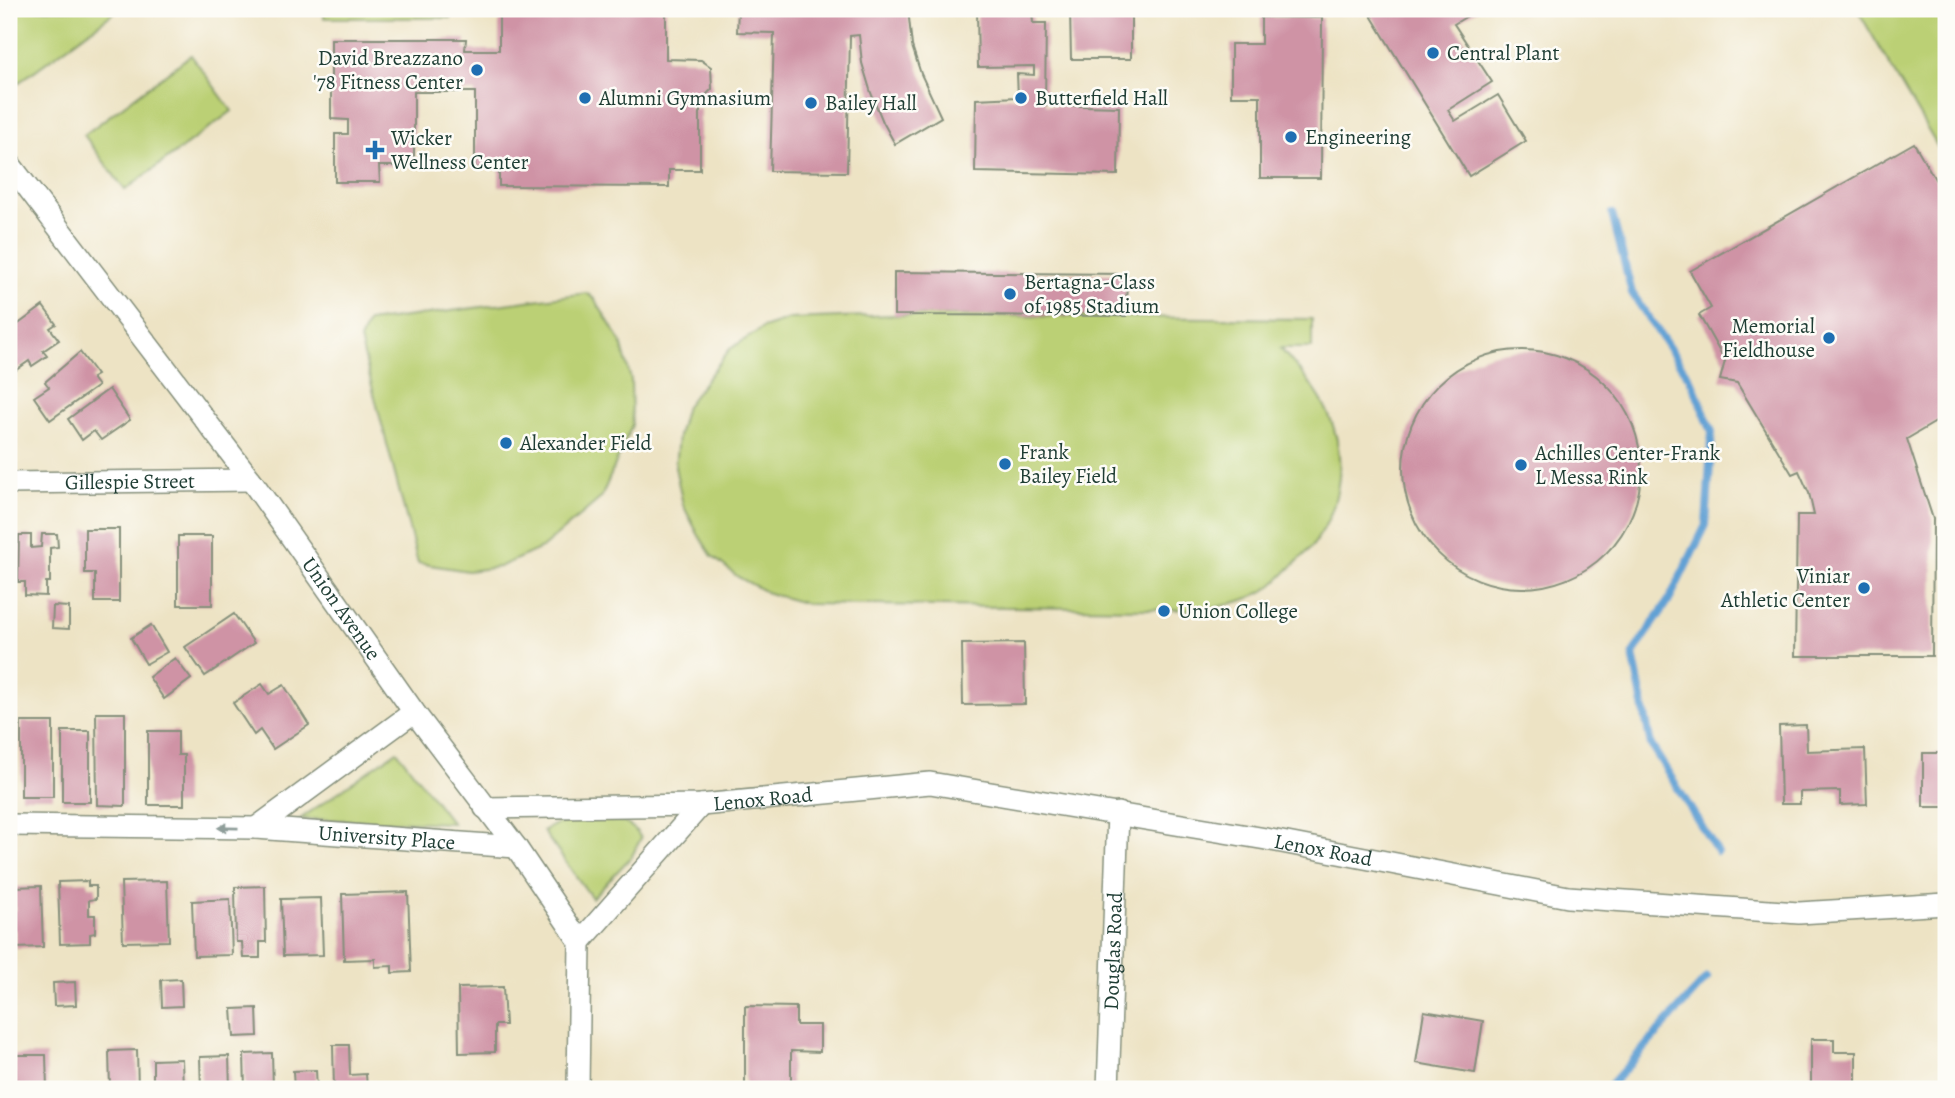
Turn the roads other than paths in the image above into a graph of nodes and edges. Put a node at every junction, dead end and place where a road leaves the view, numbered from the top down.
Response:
1 (9, 163) edge
2 (251, 480) junction
3 (9, 482) edge
4 (414, 712) junction
5 (701, 805) junction
6 (485, 808) junction
7 (1118, 813) junction
8 (9, 825) edge
9 (256, 828) junction
10 (516, 847) junction
11 (1946, 904) edge
12 (580, 942) junction
13 (578, 1089) edge
14 (1108, 1089) edge

1 - 2 street, Union Avenue
2 - 3 street, Gillespie Street
2 - 4 street, Union Avenue
4 - 6 street, Union Avenue
4 - 9 street, University Place
5 - 6 street, Lenox Road
5 - 7 street, Lenox Road
5 - 12 street, Lenox Road
6 - 10 street, Union Avenue
7 - 11 street, Lenox Road
7 - 14 street, Douglas Road
9 -> 8 street, University Place
9 - 10 street, University Place
10 - 12 street, Union Avenue
12 - 13 street

